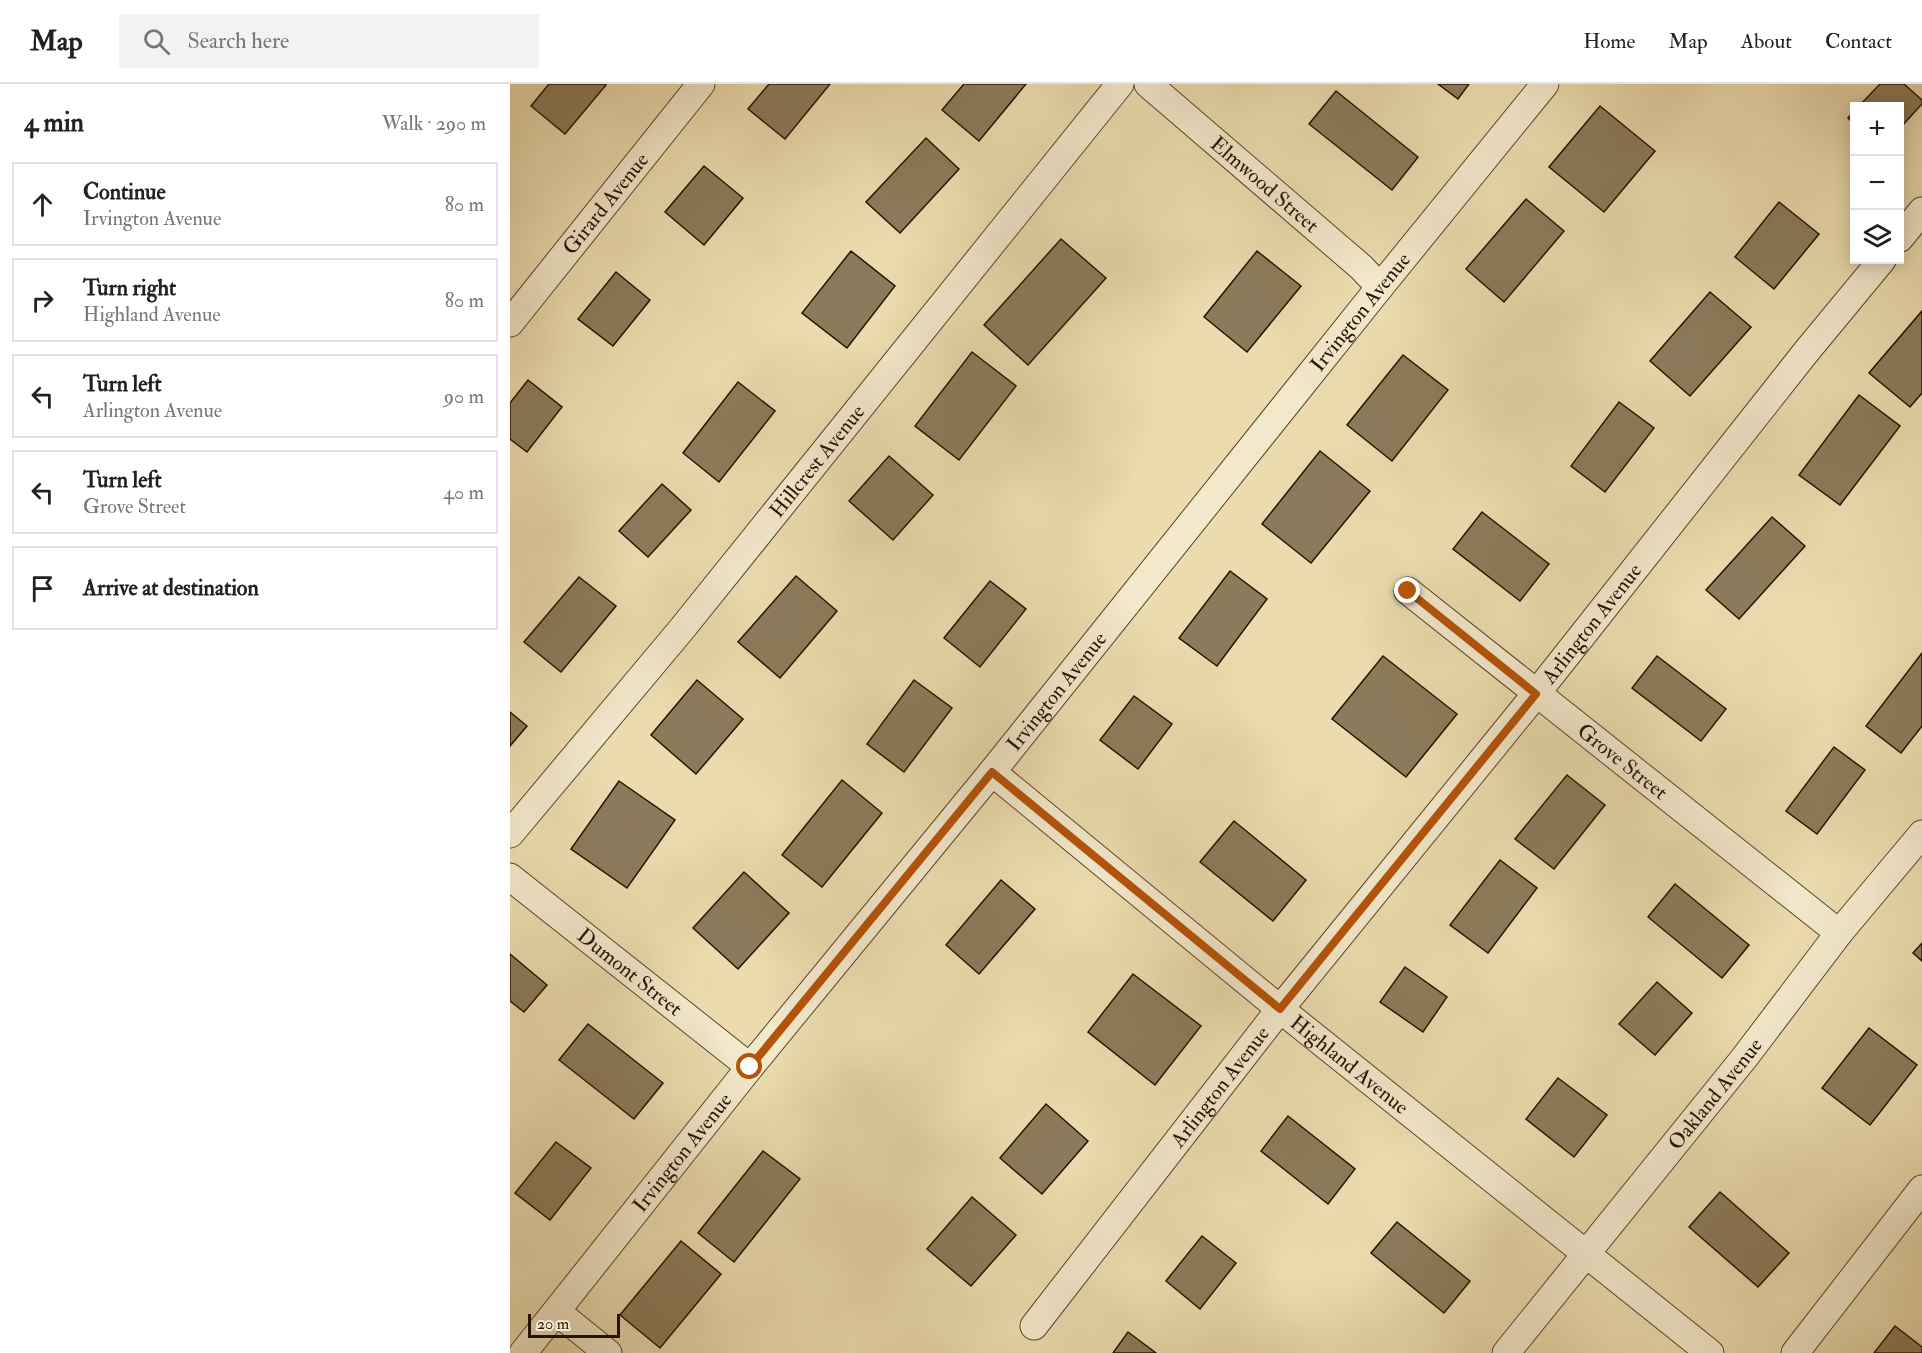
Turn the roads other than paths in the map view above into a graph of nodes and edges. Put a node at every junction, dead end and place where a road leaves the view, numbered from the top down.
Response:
1 (700, 84) edge
2 (1120, 84) edge
3 (1148, 84) edge
4 (1545, 84) edge
5 (1922, 211) edge
6 (1904, 232) edge
7 (1879, 264) edge
8 (1380, 288) junction
9 (510, 323) edge
10 (1408, 591) dead end
11 (1536, 694) junction
12 (992, 772) junction
13 (510, 834) edge
14 (1922, 834) edge
15 (510, 877) edge
16 (1839, 933) junction
17 (1280, 1009) junction
18 (750, 1067) junction
19 (1922, 1190) edge
20 (1586, 1256) junction
21 (557, 1312) junction
22 (1034, 1326) dead end
23 (523, 1353) edge
24 (608, 1353) edge
25 (1506, 1353) edge
26 (1710, 1353) edge
27 (1795, 1353) edge

1 - 9 street, Girard Avenue
2 - 13 street, Hillcrest Avenue
3 - 8 street, Elmwood Street
4 - 8 street, Irvington Avenue
5 - 6 street
7 - 11 street, Arlington Avenue
8 - 12 street, Irvington Avenue
10 - 11 street, Grove Street
11 - 16 street, Grove Street
11 - 17 street, Arlington Avenue
12 - 17 street, Highland Avenue
12 - 18 street, Irvington Avenue
14 - 16 street, Oakland Avenue
15 - 18 street, Dumont Street
16 - 20 street, Oakland Avenue
17 - 20 street, Highland Avenue
17 - 22 street, Arlington Avenue
18 - 21 street, Irvington Avenue
19 - 27 street
20 - 25 street, Oakland Avenue
20 - 26 street, Highland Avenue
21 - 23 street, Irvington Avenue
21 - 24 street

